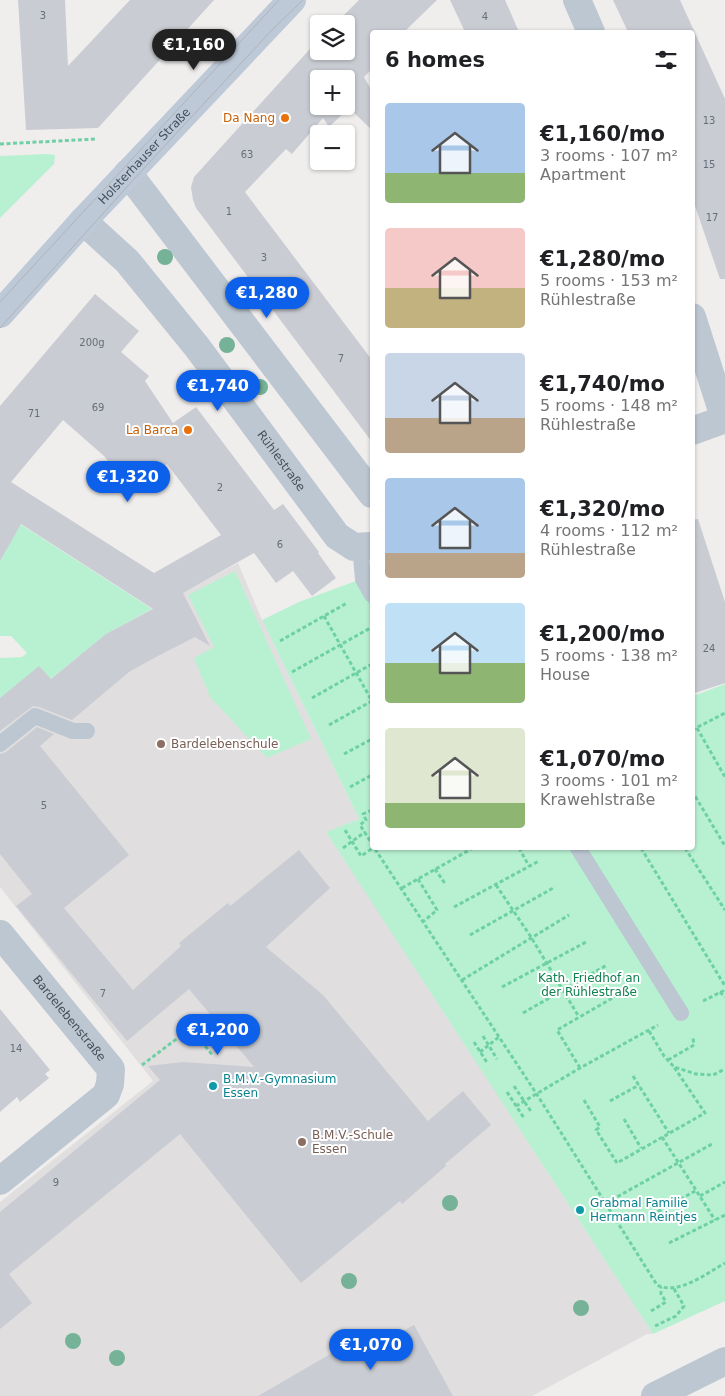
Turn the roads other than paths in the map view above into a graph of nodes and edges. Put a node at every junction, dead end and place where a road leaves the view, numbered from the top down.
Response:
1 (292, 0) edge
2 (577, 0) edge
3 (590, 30) edge
4 (128, 173) junction
5 (83, 221) junction
6 (0, 314) edge
7 (695, 326) edge
8 (725, 419) edge
9 (695, 429) edge
10 (370, 491) edge
11 (366, 546) edge
12 (370, 591) edge
13 (87, 731) dead end
14 (0, 744) edge
15 (579, 850) edge
16 (0, 934) edge
17 (682, 1012) dead end
18 (0, 1181) edge
19 (725, 1361) edge
20 (656, 1396) edge

1 - 4 main road, Holsterhauser Straße
2 - 3 street
4 - 5 main road, Holsterhauser Straße
4 - 10 street
5 - 6 main road, Holsterhauser Straße
5 - 11 street, Rühlestraße
7 - 8 street
8 - 9 street
11 - 12 lane
13 - 14 lane
15 - 17 lane
16 - 18 street, Bardelebenstraße
19 - 20 street

